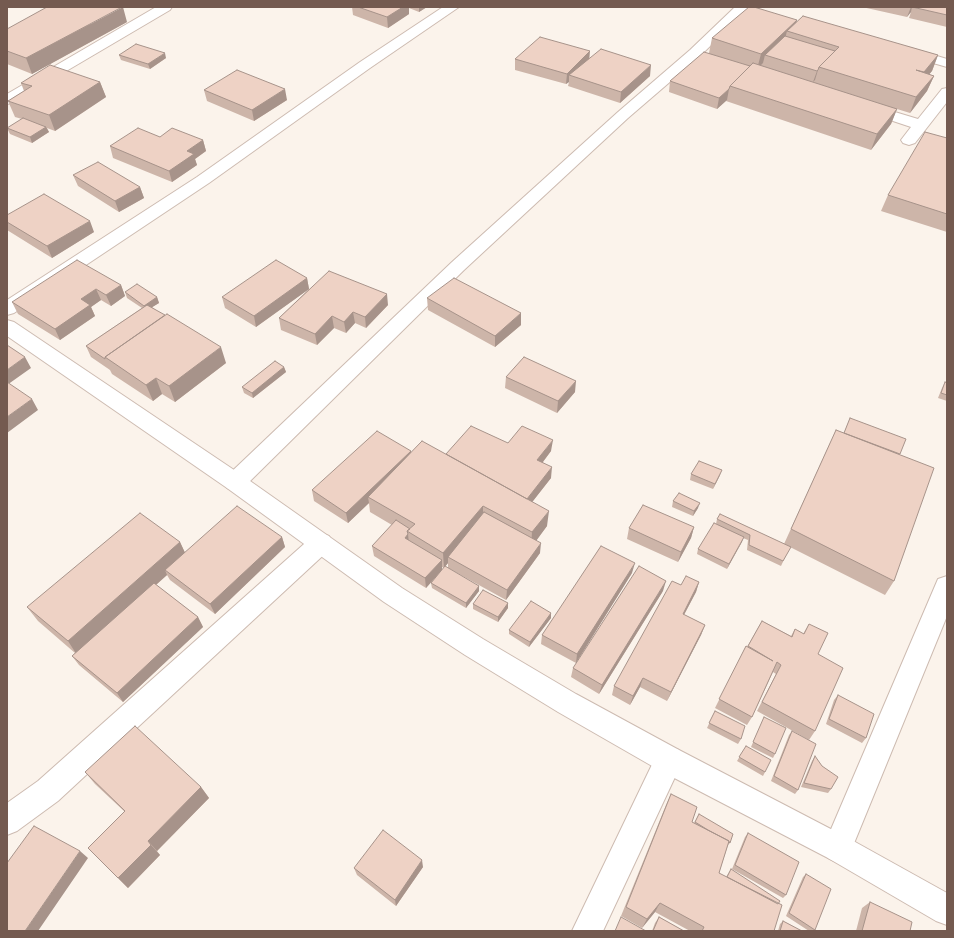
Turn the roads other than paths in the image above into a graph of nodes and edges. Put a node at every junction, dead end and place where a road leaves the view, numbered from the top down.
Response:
1 (165, 7) edge
2 (452, 7) edge
3 (750, 8) edge
4 (894, 48) edge
5 (947, 63) edge
6 (947, 92) edge
7 (7, 100) edge
8 (853, 103) edge
9 (921, 125) junction
10 (909, 140) dead end
11 (7, 309) edge
12 (7, 327) edge
13 (234, 482) junction
14 (321, 544) junction
15 (947, 586) edge
16 (669, 760) junction
17 (7, 821) edge
18 (838, 848) junction
19 (947, 910) edge
20 (587, 931) edge

1 - 7 street
2 - 11 street
3 - 13 street
4 - 5 street
6 - 9 street
8 - 9 street
9 - 10 street
12 - 13 street
13 - 14 street
14 - 16 street
14 - 17 street
15 - 18 street
16 - 18 street
16 - 20 street
18 - 19 street

